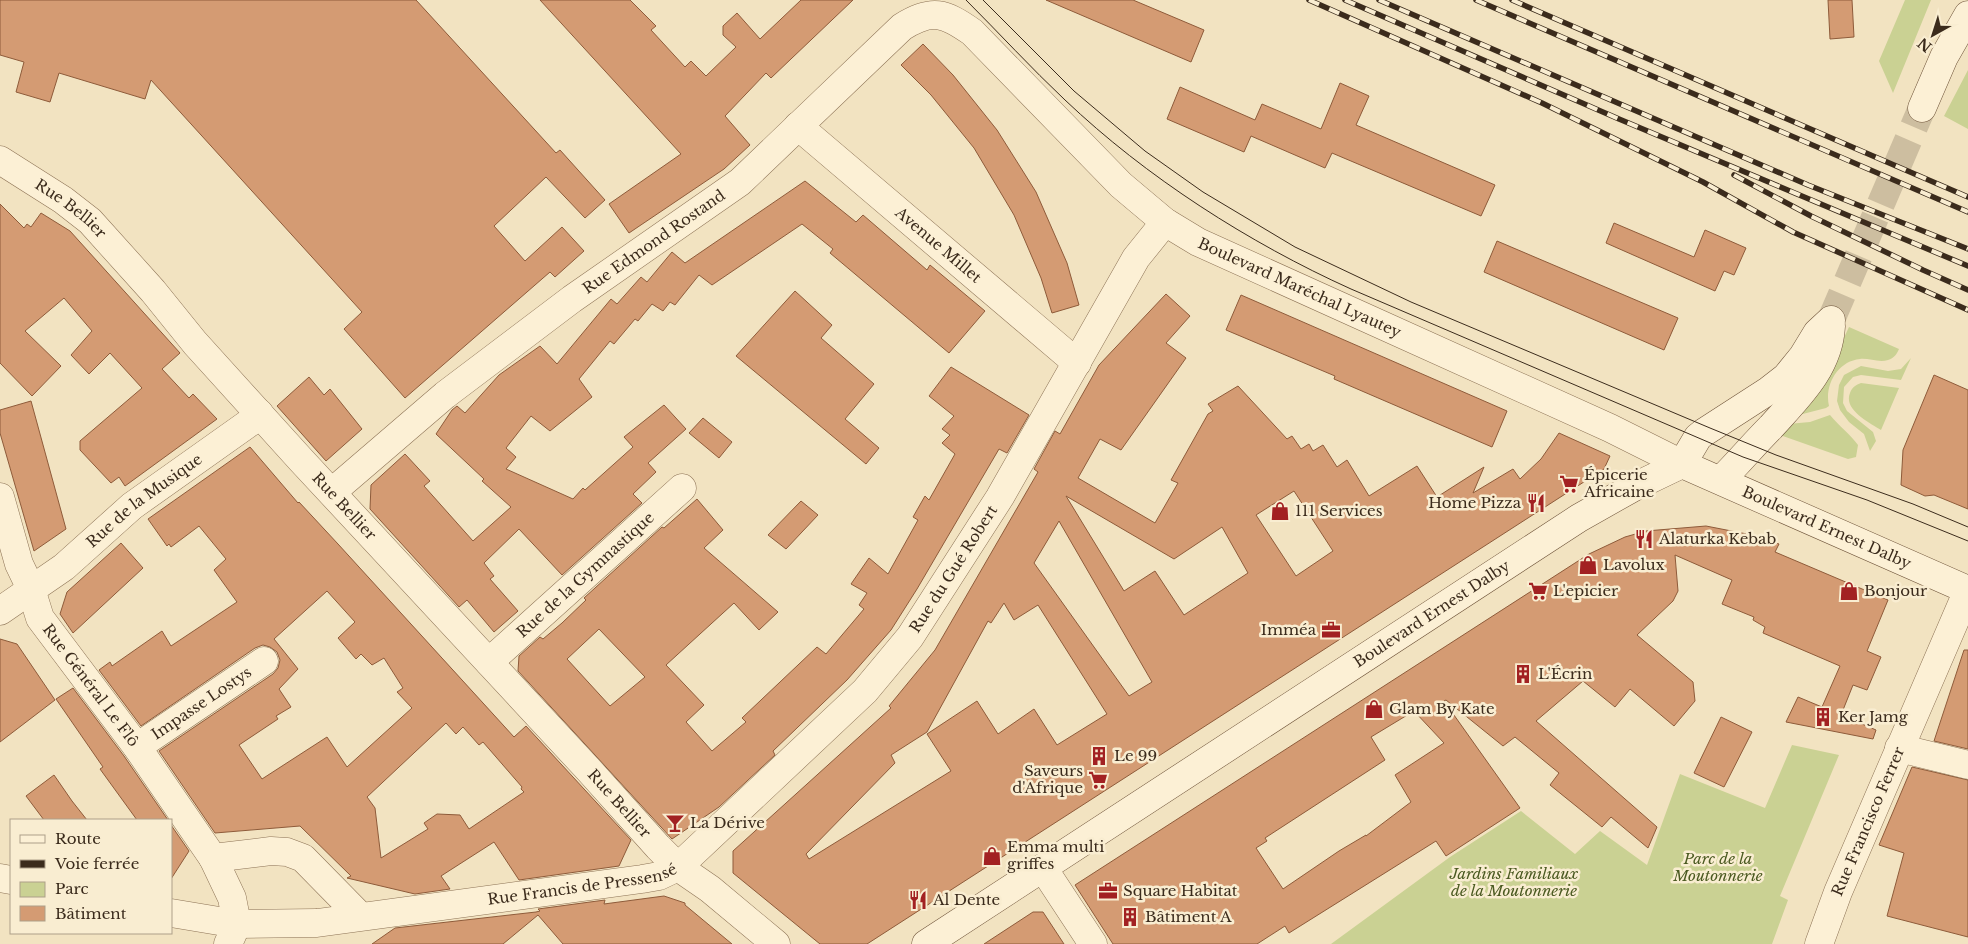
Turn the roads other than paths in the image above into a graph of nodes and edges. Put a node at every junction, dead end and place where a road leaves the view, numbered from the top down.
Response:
1 (923, 7) edge
2 (1968, 15) edge
3 (972, 32) joint
4 (1922, 108) tunnel mouth
5 (798, 126) junction
6 (0, 160) edge
7 (1165, 222) junction
8 (1077, 363) junction
9 (259, 413) junction
10 (1682, 464) junction
11 (1721, 480) junction
12 (682, 488) dead end
13 (332, 492) junction
14 (0, 497) edge
15 (31, 589) junction
16 (1968, 590) edge
17 (0, 612) edge
18 (264, 661) dead end
19 (489, 662) junction
20 (137, 747) junction
21 (1900, 748) junction
22 (1968, 765) edge
23 (213, 858) junction
24 (678, 867) junction
25 (1043, 868) junction
26 (172, 913) edge
27 (360, 916) junction
28 (232, 934) edge
29 (776, 944) edge
30 (926, 944) edge
31 (1093, 944) edge
32 (1819, 944) edge

1 - 3 street, Rue Edmond Rostand
1 - 5 street, Rue Edmond Rostand
2 - 4 street
3 - 7 street, Boulevard Maréchal Lyautey
5 - 8 street, Avenue Millet
5 - 13 street, Rue Edmond Rostand
6 - 9 street, Rue Bellier
7 - 8 street, Rue du Gué Robert
7 - 10 street, Boulevard Maréchal Lyautey
8 - 24 street, Rue du Gué Robert
9 - 13 street, Rue Bellier
9 - 15 street, Rue de la Musique
10 - 11 street, Boulevard Ernest Dalby
10 - 11 street
10 - 25 street, Boulevard Ernest Dalby
11 - 16 street, Boulevard Ernest Dalby
12 - 19 street, Rue de la Gymnastique
13 - 19 street, Rue Bellier
14 - 15 street, Rue Général Le Flô
15 - 17 street, Rue de la Musique
15 - 20 street, Rue Général Le Flô
16 - 21 street, Rue Francisco Ferrer
18 - 20 street, Impasse Lostys
19 - 24 street, Rue Bellier
20 - 23 street, Rue Général Le Flô
21 - 22 street
21 - 32 street, Rue Francisco Ferrer
23 - 27 street
23 - 28 street, Rue Général Le Flô
24 - 27 street, Rue Francis de Pressensé
24 - 29 street, Rue Francis de Pressensé
25 - 30 street, Boulevard Ernest Dalby
25 - 31 street
26 - 28 street
27 - 28 street, Rue Francis de Pressensé

